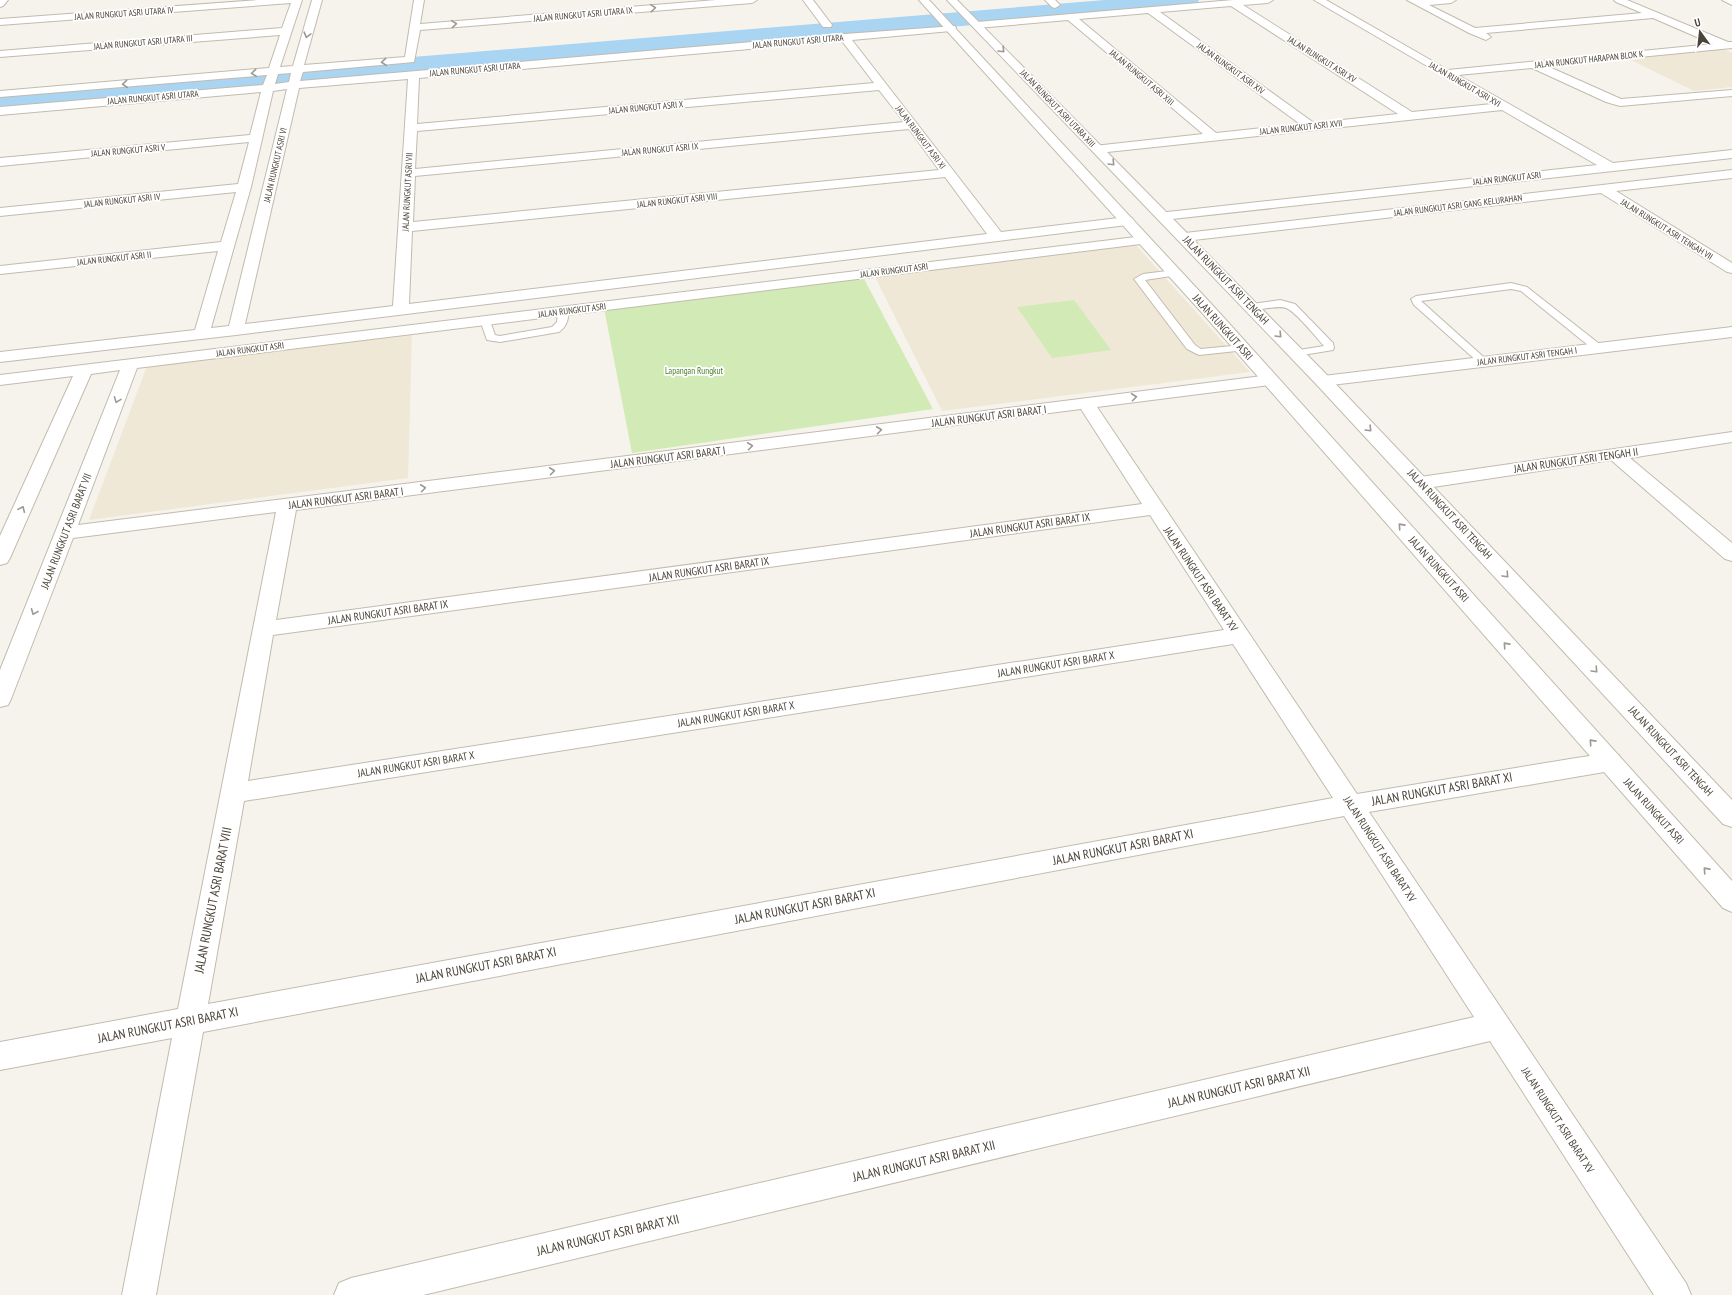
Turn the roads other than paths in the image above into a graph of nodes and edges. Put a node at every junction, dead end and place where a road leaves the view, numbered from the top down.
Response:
1 (3, 0) edge
2 (297, 0) edge
3 (317, 0) edge
4 (419, 0) edge
5 (752, 0) edge
6 (808, 0) edge
7 (924, 0) edge
8 (952, 0) edge
9 (1268, 0) edge
10 (1319, 0) edge
11 (1451, 0) edge
12 (1619, 0) edge
13 (1727, 0) edge
14 (695, 2) edge
15 (1415, 2) edge
16 (1732, 2) edge
17 (1056, 3) edge
18 (1233, 3) junction
19 (0, 4) edge
20 (1040, 6) dead end
21 (1150, 10) junction
22 (980, 11) dead end
23 (1654, 15) junction
24 (925, 17) dead end
25 (1070, 17) junction
26 (970, 18) junction
27 (0, 22) edge
28 (945, 22) junction
29 (812, 26) dead end
30 (415, 27) junction
31 (287, 31) junction
32 (1473, 31) junction
33 (845, 37) junction
34 (1497, 43) dead end
35 (1730, 46) edge
36 (0, 54) edge
37 (1535, 65) junction
38 (1446, 73) junction
39 (414, 75) junction
40 (296, 77) junction
41 (271, 79) junction
42 (882, 86) junction
43 (1732, 93) edge
44 (0, 94) edge
45 (1504, 106) junction
46 (1057, 107) junction
47 (1026, 110) junction
48 (0, 111) edge
49 (1410, 116) junction
50 (912, 125) junction
51 (1311, 126) junction
52 (411, 128) junction
53 (1214, 137) junction
54 (256, 138) junction
55 (1098, 149) junction
56 (1732, 154) edge
57 (0, 162) edge
58 (1610, 167) junction
59 (409, 173) junction
60 (948, 173) junction
61 (1732, 174) edge
62 (244, 187) junction
63 (1602, 188) junction
64 (0, 212) edge
65 (1164, 216) junction
66 (1127, 221) junction
67 (406, 227) junction
68 (997, 237) junction
69 (1185, 237) junction
70 (1144, 240) junction
71 (227, 246) junction
72 (1732, 269) edge
73 (0, 270) edge
74 (1175, 273) junction
75 (672, 277) junction
76 (677, 297) junction
77 (1252, 307) junction
78 (401, 310) junction
79 (1222, 311) junction
80 (236, 330) junction
81 (1732, 332) edge
82 (202, 334) junction
83 (1242, 348) junction
84 (1598, 348) junction
85 (1297, 353) junction
86 (0, 357) edge
87 (1483, 361) junction
88 (131, 363) junction
89 (85, 369) junction
90 (0, 380) edge
91 (1270, 380) junction
92 (1323, 381) junction
93 (1086, 403) junction
94 (1732, 437) edge
95 (1615, 454) junction
96 (1420, 483) junction
97 (287, 505) junction
98 (1154, 508) junction
99 (65, 533) junction
100 (4, 539) edge
101 (1732, 554) edge
102 (0, 558) edge
103 (264, 629) junction
104 (1238, 635) junction
105 (0, 699) edge
106 (1610, 762) junction
107 (233, 793) junction
108 (1350, 805) junction
109 (1732, 817) edge
110 (1732, 900) edge
111 (191, 1021) junction
112 (1496, 1026) junction
113 (0, 1056) edge
114 (139, 1295) edge
115 (351, 1295) edge
116 (1674, 1295) edge

1 - 19 street
2 - 27 street, JALAN RUNGKUT ASRI UTARA IV
2 - 31 street
3 -> 40 street, JALAN RUNGKUT ASRI VI
4 - 30 street
5 - 14 street, JALAN RUNGKUT ASRI UTARA IX
6 - 29 street, JALAN RUNGKUT ASRI UTARA
7 - 28 street, JALAN RUNGKUT ASRI
8 - 26 street, JALAN RUNGKUT ASRI UTARA XIII
9 - 18 street
10 - 38 street, JALAN RUNGKUT ASRI XVI
11 - 15 street
12 - 23 street
13 - 16 street
30 -> 14 street, JALAN RUNGKUT ASRI UTARA IX
15 - 32 street
17 - 20 street
18 - 21 street
18 - 49 street, JALAN RUNGKUT ASRI XV
21 - 25 street
21 - 51 street, JALAN RUNGKUT ASRI XIV
22 - 26 street
23 - 32 street
23 - 35 street
24 - 28 street
25 - 26 street
25 - 53 street, JALAN RUNGKUT ASRI XIII
26 -> 46 street, JALAN RUNGKUT ASRI UTARA XIII
28 - 33 street, JALAN RUNGKUT ASRI UTARA
28 - 47 street, JALAN RUNGKUT ASRI
30 -> 40 street, JALAN RUNGKUT ASRI UTARA
31 - 36 street, JALAN RUNGKUT ASRI UTARA III
31 - 41 street
32 - 34 street
33 - 39 street, JALAN RUNGKUT ASRI UTARA
33 - 42 street, JALAN RUNGKUT ASRI XI
35 - 37 street, JALAN RUNGKUT HARAPAN BLOK K
37 - 38 street, JALAN RUNGKUT HARAPAN BLOK K
37 - 43 street
38 - 45 street, JALAN RUNGKUT ASRI XVI
39 - 40 street, JALAN RUNGKUT ASRI UTARA
39 - 52 street, JALAN RUNGKUT ASRI VII
40 - 41 street, JALAN RUNGKUT ASRI UTARA
40 - 41 street, JALAN RUNGKUT ASRI UTARA
40 - 80 street, JALAN RUNGKUT ASRI VI
41 -> 44 street, JALAN RUNGKUT ASRI UTARA
41 - 48 street, JALAN RUNGKUT ASRI UTARA
41 - 54 street
42 - 50 street, JALAN RUNGKUT ASRI XI
42 - 52 street, JALAN RUNGKUT ASRI X
45 - 49 street, JALAN RUNGKUT ASRI XVII
45 - 58 street, JALAN RUNGKUT ASRI XVI
46 - 47 street
46 - 55 street, JALAN RUNGKUT ASRI UTARA XIII
47 - 66 street, JALAN RUNGKUT ASRI
49 - 51 street, JALAN RUNGKUT ASRI XVII
50 - 59 street, JALAN RUNGKUT ASRI IX
50 - 60 street, JALAN RUNGKUT ASRI XI
51 - 53 street, JALAN RUNGKUT ASRI XVII
52 - 59 street, JALAN RUNGKUT ASRI VII
53 - 55 street, JALAN RUNGKUT ASRI XVII
54 - 57 street, JALAN RUNGKUT ASRI V
54 - 62 street
55 -> 65 street, JALAN RUNGKUT ASRI UTARA XIII
56 - 58 street, JALAN RUNGKUT ASRI
58 - 65 street, JALAN RUNGKUT ASRI
59 - 67 street, JALAN RUNGKUT ASRI VII
60 - 67 street, JALAN RUNGKUT ASRI VIII
60 - 68 street, JALAN RUNGKUT ASRI XI
61 - 63 street, JALAN RUNGKUT ASRI GANG KELURAHAN
62 - 64 street, JALAN RUNGKUT ASRI IV
62 - 71 street
63 - 69 street, JALAN RUNGKUT ASRI GANG KELURAHAN
63 - 72 street, JALAN RUNGKUT ASRI TENGAH VII
65 - 69 street, JALAN RUNGKUT ASRI TENGAH
66 - 68 street, JALAN RUNGKUT ASRI
66 - 70 street, JALAN RUNGKUT ASRI
67 - 78 street, JALAN RUNGKUT ASRI VII
68 - 75 street, JALAN RUNGKUT ASRI
69 - 77 street, JALAN RUNGKUT ASRI TENGAH
70 - 74 street, JALAN RUNGKUT ASRI
70 - 76 street, JALAN RUNGKUT ASRI
71 - 73 street, JALAN RUNGKUT ASRI II
71 - 82 street
74 - 79 street, JALAN RUNGKUT ASRI
74 - 83 lane
75 - 76 street
75 - 78 street, JALAN RUNGKUT ASRI
76 - 88 street, JALAN RUNGKUT ASRI
77 - 79 street
77 -> 85 street, JALAN RUNGKUT ASRI TENGAH
77 - 85 lane
78 - 80 street, JALAN RUNGKUT ASRI
79 - 83 street, JALAN RUNGKUT ASRI
80 - 82 street, JALAN RUNGKUT ASRI
81 - 84 street, JALAN RUNGKUT ASRI TENGAH I
82 - 86 street, JALAN RUNGKUT ASRI
83 - 91 street, JALAN RUNGKUT ASRI
84 - 87 street, JALAN RUNGKUT ASRI TENGAH I
84 - 87 lane
85 - 92 street, JALAN RUNGKUT ASRI TENGAH
87 - 92 street, JALAN RUNGKUT ASRI TENGAH I
88 - 89 street, JALAN RUNGKUT ASRI
88 -> 99 street, JALAN RUNGKUT ASRI BARAT VII
89 - 90 street, JALAN RUNGKUT ASRI
100 -> 89 street
93 -> 91 street, JALAN RUNGKUT ASRI BARAT I
106 -> 91 street, JALAN RUNGKUT ASRI
92 -> 96 street, JALAN RUNGKUT ASRI TENGAH
97 -> 93 street, JALAN RUNGKUT ASRI BARAT I
93 - 98 street, JALAN RUNGKUT ASRI BARAT XV
94 - 95 street, JALAN RUNGKUT ASRI TENGAH II
95 - 96 street, JALAN RUNGKUT ASRI TENGAH II
95 - 101 street
96 -> 109 street, JALAN RUNGKUT ASRI TENGAH
97 - 99 street, JALAN RUNGKUT ASRI BARAT I
97 - 103 street, JALAN RUNGKUT ASRI BARAT VIII
98 - 103 street, JALAN RUNGKUT ASRI BARAT IX
98 - 104 street, JALAN RUNGKUT ASRI BARAT XV
99 -> 105 street, JALAN RUNGKUT ASRI BARAT VII
100 - 102 street
103 - 107 street, JALAN RUNGKUT ASRI BARAT VIII
104 - 107 street, JALAN RUNGKUT ASRI BARAT X
104 - 108 street, JALAN RUNGKUT ASRI BARAT XV
106 - 108 street, JALAN RUNGKUT ASRI BARAT XI
110 -> 106 street, JALAN RUNGKUT ASRI
107 - 111 street, JALAN RUNGKUT ASRI BARAT VIII
108 - 111 street, JALAN RUNGKUT ASRI BARAT XI
108 - 112 street, JALAN RUNGKUT ASRI BARAT XV
111 - 113 street, JALAN RUNGKUT ASRI BARAT XI
111 - 114 street, JALAN RUNGKUT ASRI BARAT VIII
112 - 115 street, JALAN RUNGKUT ASRI BARAT XII
112 - 116 street, JALAN RUNGKUT ASRI BARAT XV

